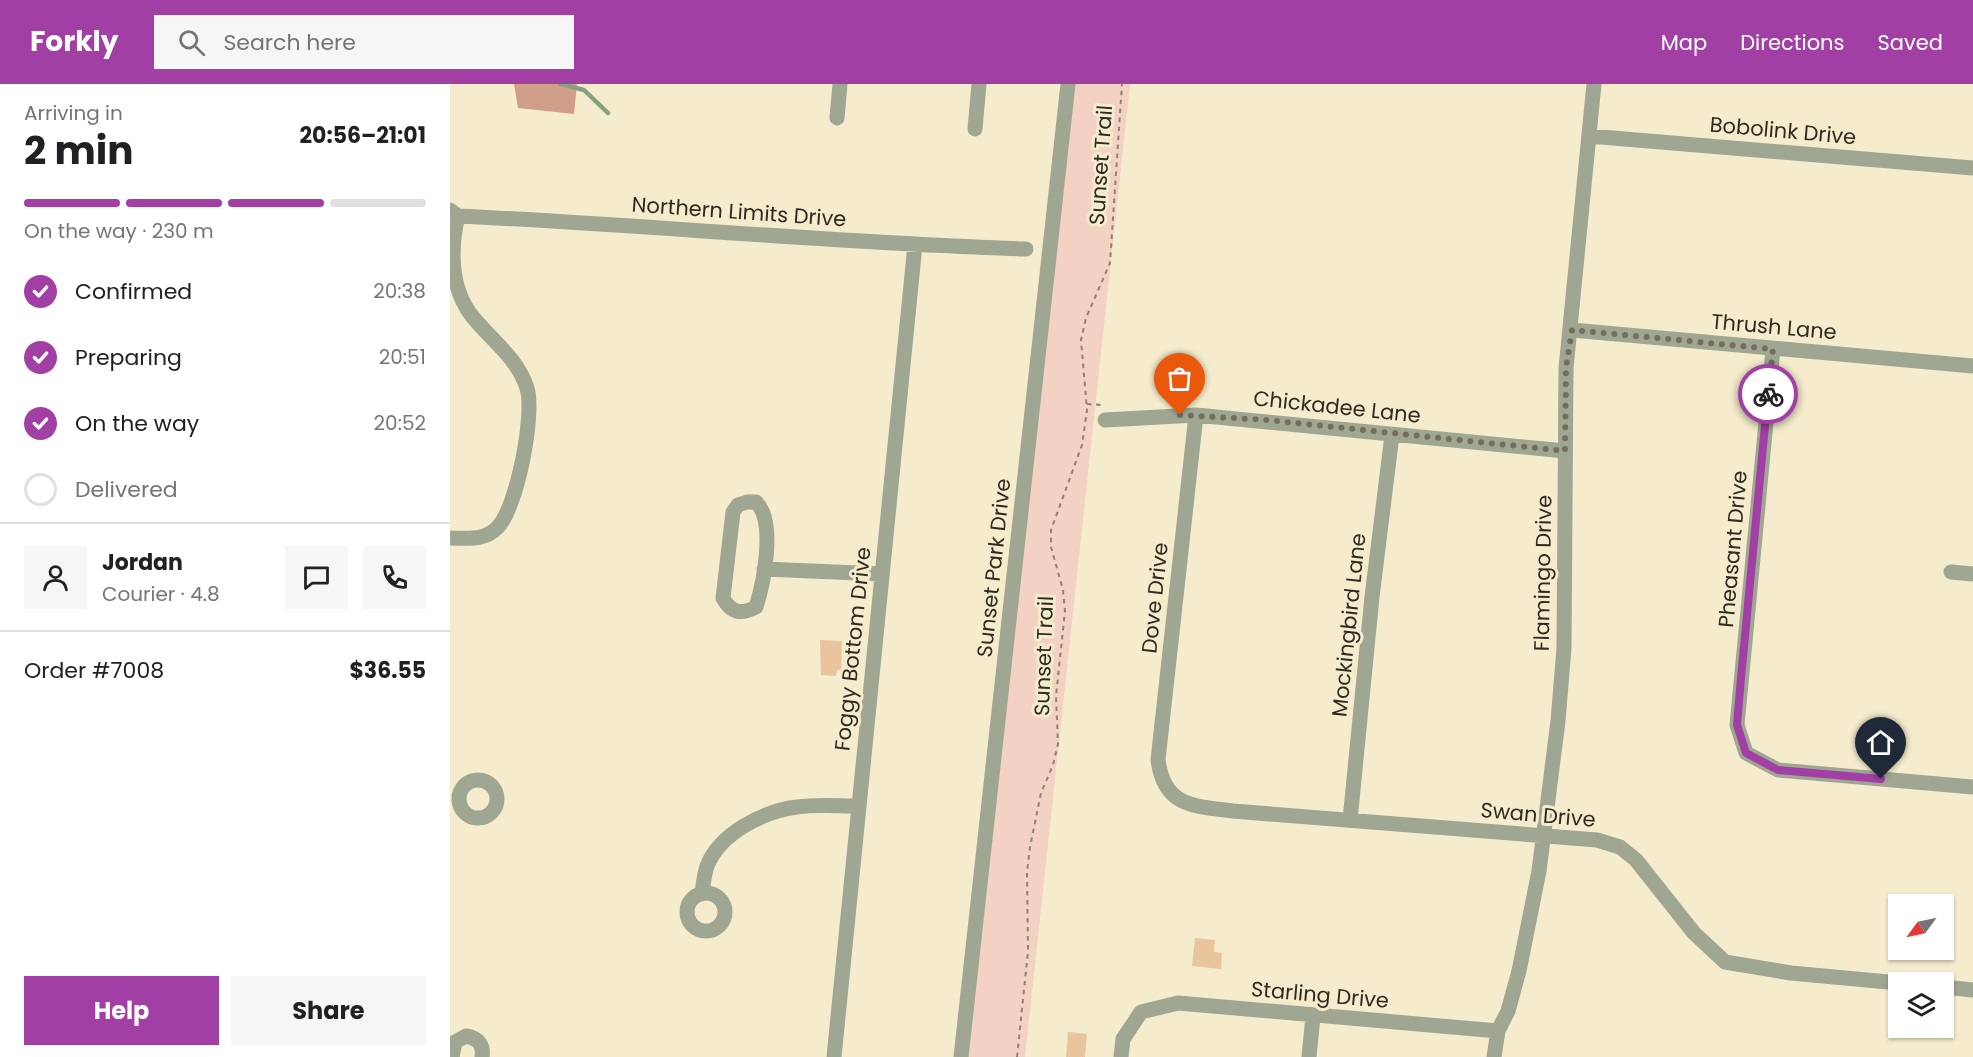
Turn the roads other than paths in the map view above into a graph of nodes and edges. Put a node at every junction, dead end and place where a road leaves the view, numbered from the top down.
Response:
1 (840, 84) edge
2 (979, 84) edge
3 (1068, 84) edge
4 (1594, 84) edge
5 (837, 118) dead end
6 (975, 129) dead end
7 (1589, 135) junction
8 (1973, 168) edge
9 (454, 213) edge
10 (915, 245) junction
11 (1026, 249) dead end
12 (1572, 330) junction
13 (1773, 349) junction
14 (1973, 366) edge
15 (1196, 415) junction
16 (1105, 420) dead end
17 (1392, 435) junction
18 (1565, 451) junction
19 (450, 538) edge
20 (764, 569) junction
21 (1951, 572) dead end
22 (881, 574) junction
23 (1973, 574) edge
24 (1165, 786) joint
25 (1973, 787) edge
26 (858, 806) junction
27 (1350, 820) junction
28 (1544, 836) junction
29 (702, 894) dead end
30 (1888, 982) edge
31 (1954, 988) edge
32 (1973, 990) edge
33 (1313, 1016) junction
34 (1498, 1031) junction
35 (452, 1057) edge
36 (482, 1057) edge
37 (834, 1057) edge
38 (961, 1057) edge
39 (1121, 1057) edge
40 (1309, 1057) edge
41 (1494, 1057) edge

1 - 5 street
2 - 6 street
3 - 38 street, Sunset Park Drive
4 - 7 street, Flamingo Drive
7 - 8 street, Bobolink Drive
7 - 12 street, Flamingo Drive
9 - 10 street, Northern Limits Drive
9 - 19 street
10 - 11 street, Northern Limits Drive
10 - 22 street, Foggy Bottom Drive
12 - 13 street, Thrush Lane
12 - 18 street, Flamingo Drive
13 - 14 street, Thrush Lane
13 - 25 street, Pheasant Drive
15 - 16 street, Chickadee Lane
15 - 17 street, Chickadee Lane
15 - 24 street, Dove Drive
17 - 18 street, Chickadee Lane
17 - 27 street, Mockingbird Lane
18 - 28 street, Flamingo Drive
20 - 20 street
20 - 22 street
21 - 23 street
22 - 26 street, Foggy Bottom Drive
24 - 27 street, Swan Drive
26 - 29 street
26 - 37 street, Foggy Bottom Drive
27 - 28 street, Swan Drive
28 - 30 street, Swan Drive
28 - 34 street, Flamingo Drive
31 - 32 street
33 - 34 street, Starling Drive
33 - 39 street, Starling Drive
33 - 40 street
34 - 41 street, Flamingo Drive
35 - 36 street

